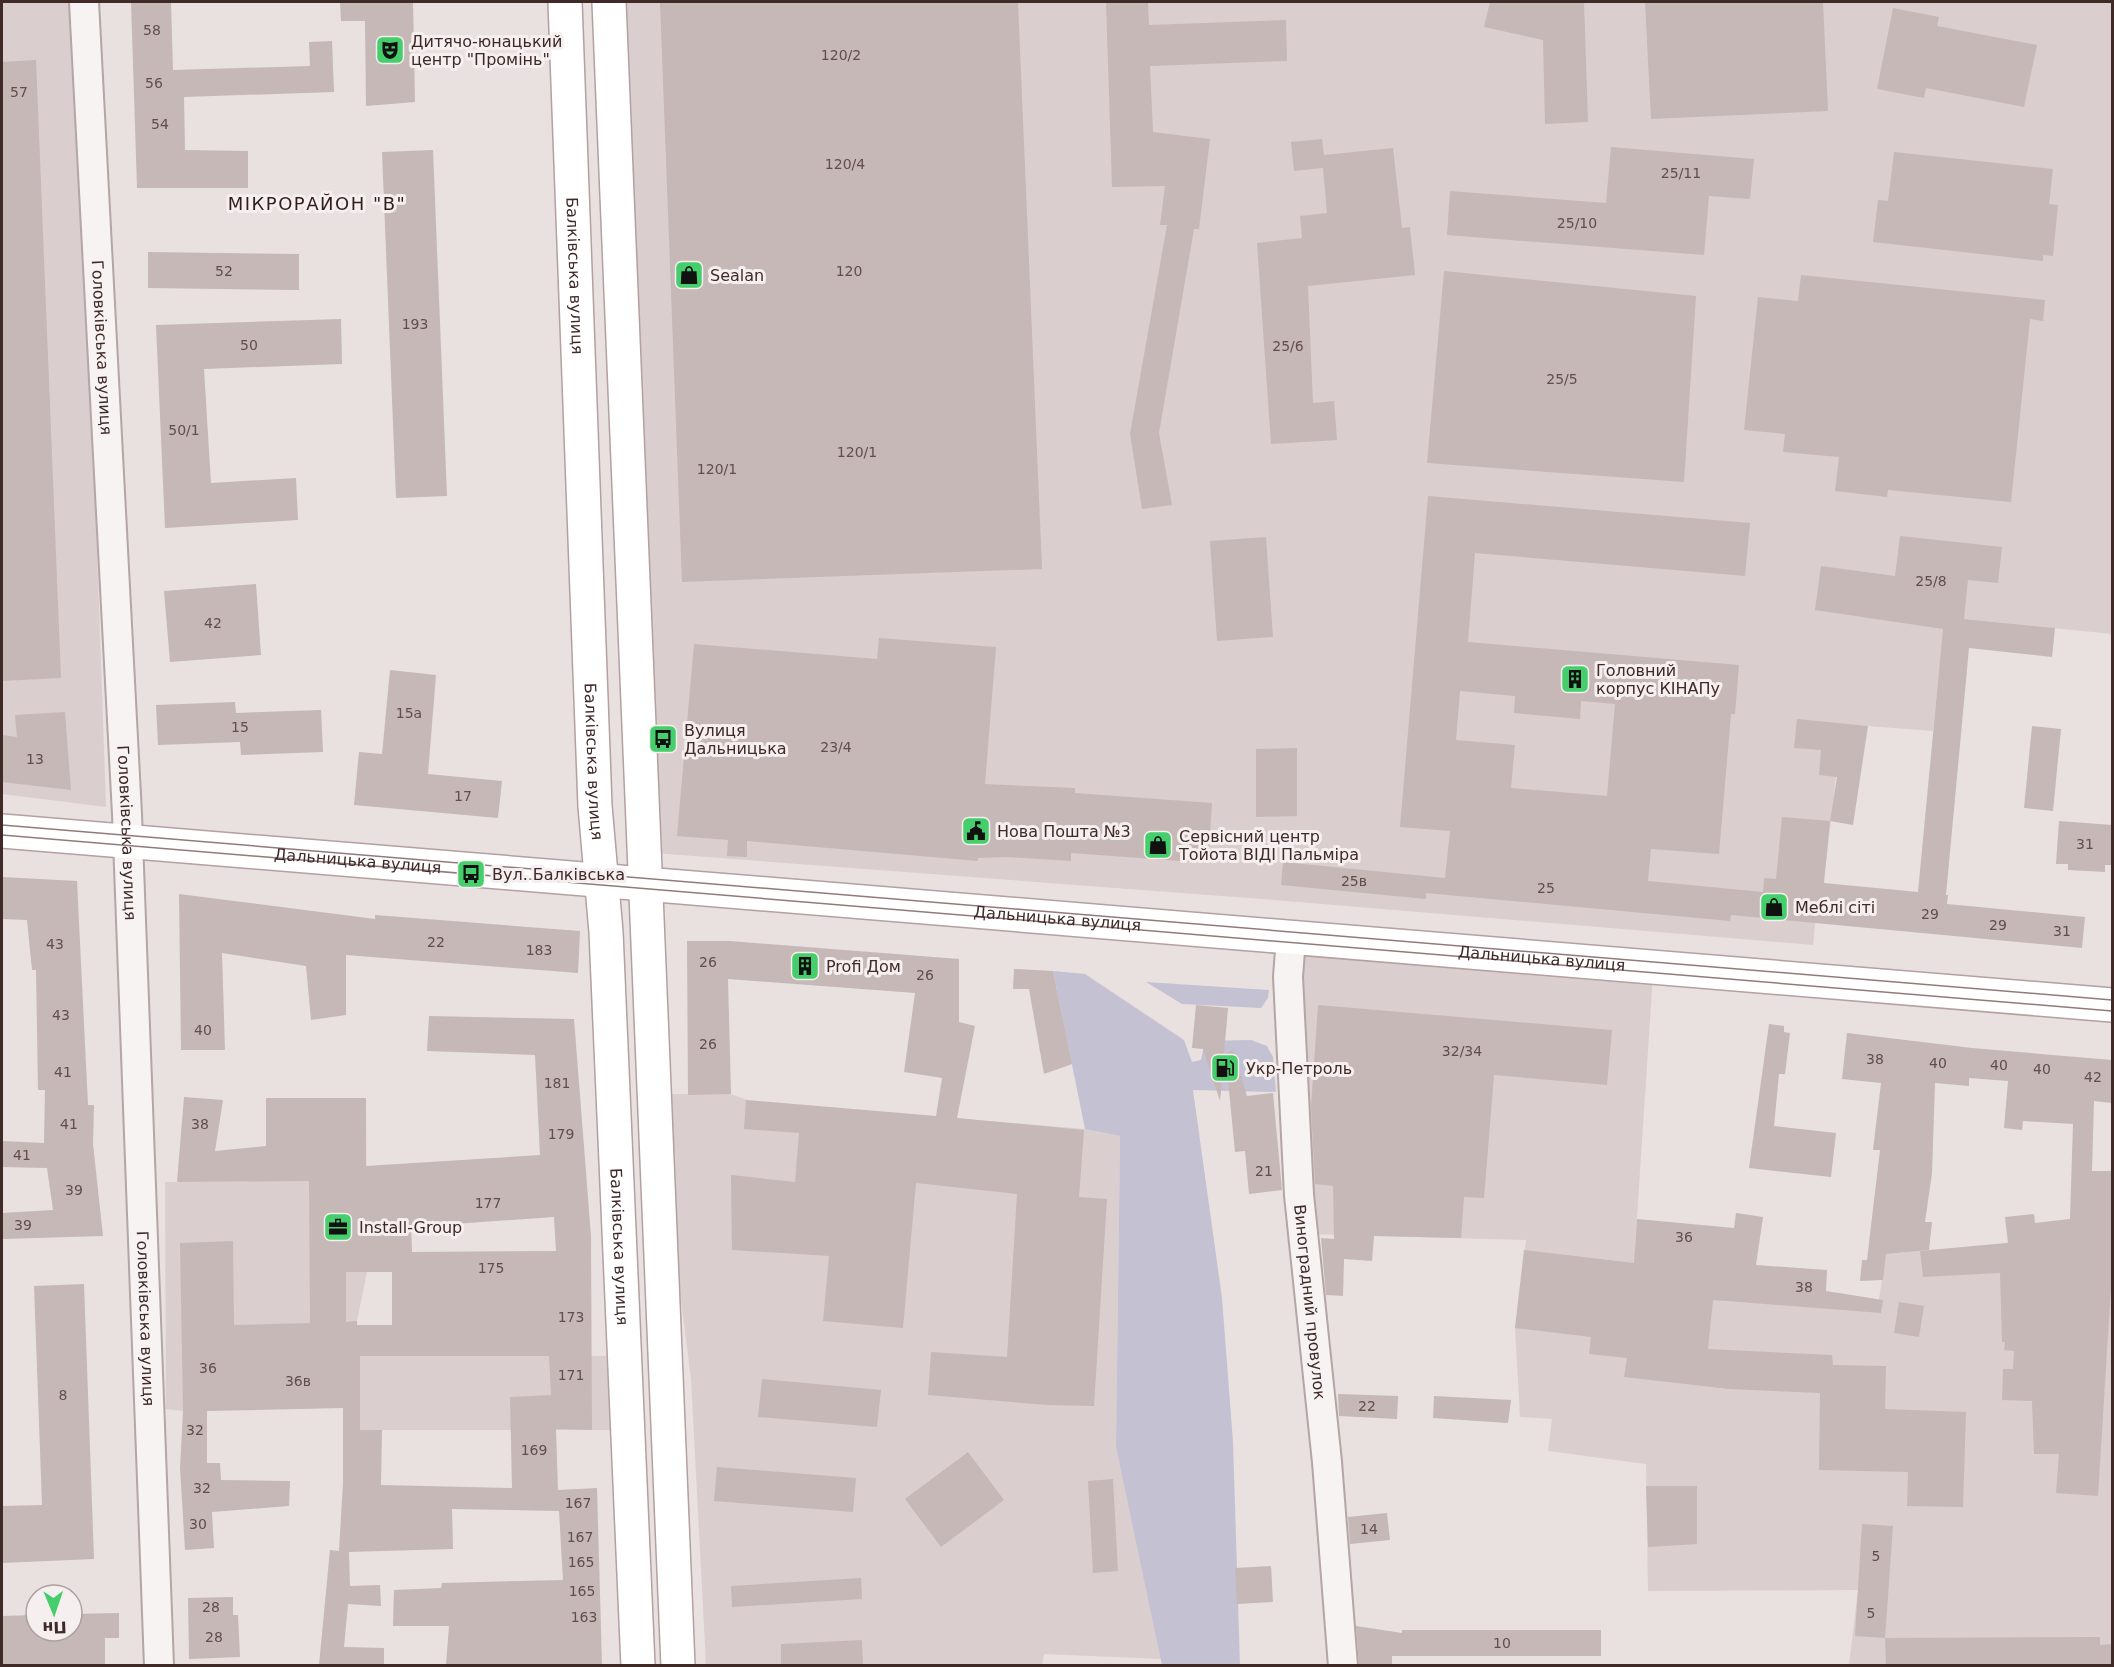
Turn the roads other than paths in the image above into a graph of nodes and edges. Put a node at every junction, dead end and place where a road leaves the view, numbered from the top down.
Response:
1 (84, 2) edge
2 (565, 2) edge
3 (609, 2) edge
4 (2, 831) edge
5 (128, 841) junction
6 (602, 880) junction
7 (643, 884) junction
8 (1291, 937) junction
9 (2112, 1005) edge
10 (159, 1665) edge
11 (638, 1665) edge
12 (678, 1665) edge
13 (1342, 1665) edge

1 - 5 street, Головківська вулиця
2 - 6 main road, Балківська вулиця
3 - 7 main road
4 - 5 main road, Дальницька вулиця
5 - 6 main road, Дальницька вулиця
5 - 10 street, Головківська вулиця
6 - 7 main road, Дальницька вулиця
6 - 11 main road, Балківська вулиця
7 - 8 main road, Дальницька вулиця
7 - 12 main road
8 - 9 main road, Дальницька вулиця
8 - 13 street, Виноградний провулок

